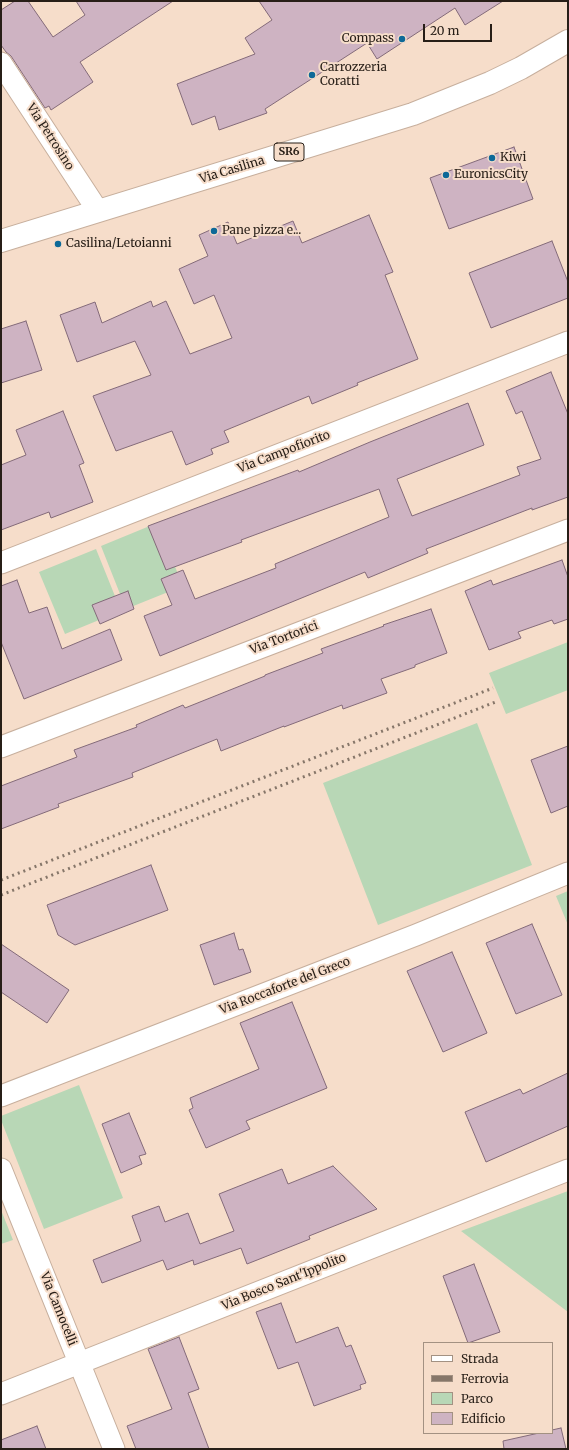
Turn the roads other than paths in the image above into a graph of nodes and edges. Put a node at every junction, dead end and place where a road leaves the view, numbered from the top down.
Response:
1 (568, 41) edge
2 (1, 63) edge
3 (98, 211) junction
4 (1, 241) edge
5 (568, 342) edge
6 (568, 530) edge
7 (1, 563) edge
8 (2, 741) edge
9 (568, 873) edge
10 (1, 1096) edge
11 (1, 1169) edge
12 (568, 1170) edge
13 (79, 1363) junction
14 (1, 1394) edge
15 (114, 1449) edge

1 - 3 main road, Via Casilina / SR6
2 - 3 street, Via Petrosino
3 - 4 main road, Via Casilina / SR6
5 - 7 street, Via Campofiorito
6 - 8 street, Via Tortorici
9 - 10 street, Via Roccaforte del Greco
11 - 13 street, Via Camocelli
12 - 13 street, Via Bosco Sant'Ippolito
13 - 14 street, Via Bosco Sant'Ippolito
13 - 15 street, Via Camocelli

